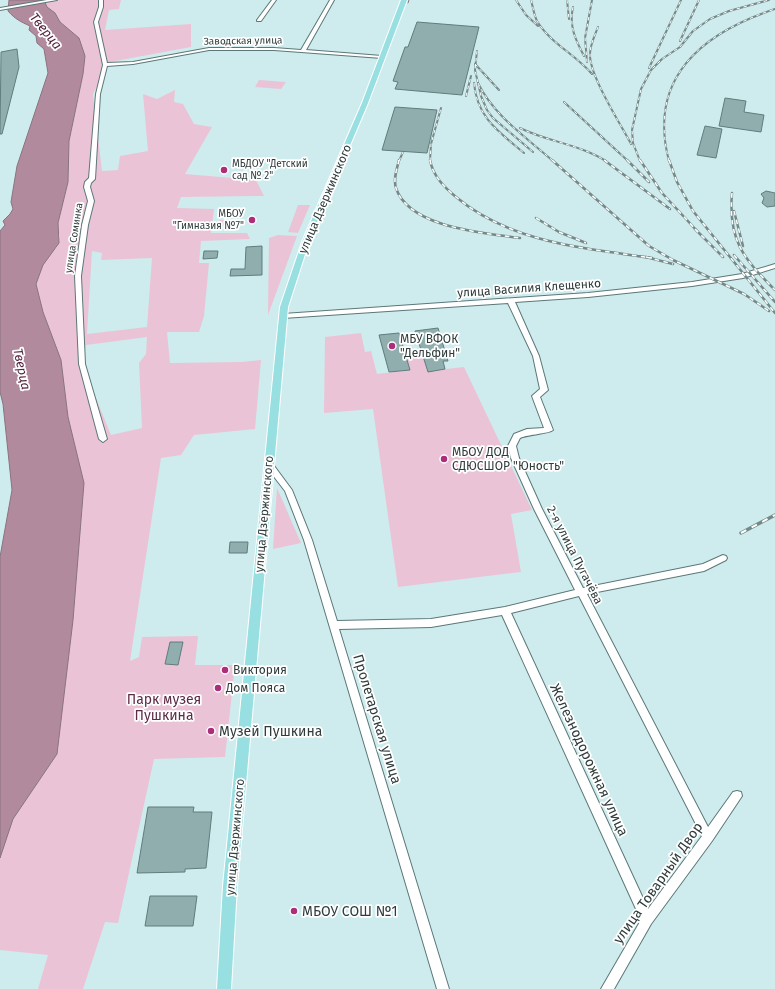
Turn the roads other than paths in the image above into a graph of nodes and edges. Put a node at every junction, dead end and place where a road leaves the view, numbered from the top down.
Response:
1 (55, 0) edge
2 (101, 0) edge
3 (274, 0) edge
4 (332, 0) edge
5 (404, 0) edge
6 (0, 9) edge
7 (259, 20) dead end
8 (303, 51) junction
9 (382, 57) junction
10 (105, 66) junction
11 (775, 266) edge
12 (511, 301) junction
13 (283, 316) junction
14 (103, 439) dead end
15 (268, 465) junction
16 (723, 558) dead end
17 (580, 592) junction
18 (505, 611) junction
19 (334, 625) junction
20 (738, 796) dead end
21 (708, 837) junction
22 (647, 920) junction
23 (224, 989) edge
24 (443, 989) edge
25 (607, 989) edge

1 - 6 street
2 - 10 street
3 - 7 street
4 - 8 street
5 - 9 main road, улица Дзержинского
8 - 9 street, Заводская улица
8 - 10 street, Заводская улица
9 - 13 main road, улица Дзержинского
10 - 14 street, улица Соминка
11 - 12 street, улица Василия Клещенко
12 - 13 street, улица Василия Клещенко
12 - 17 street, 2-я улица Пугачёва
13 - 15 main road, улица Дзержинского
15 - 19 street, Пролетарская улица
15 - 23 main road, улица Дзержинского
16 - 17 street
17 - 18 street
17 - 21 street, 2-я улица Пугачёва
18 - 19 street
18 - 22 street, Железнодорожная улица
19 - 24 street, Пролетарская улица
20 - 21 street, улица Товарный Двор
21 - 22 street, улица Товарный Двор
22 - 25 street, улица Товарный Двор

